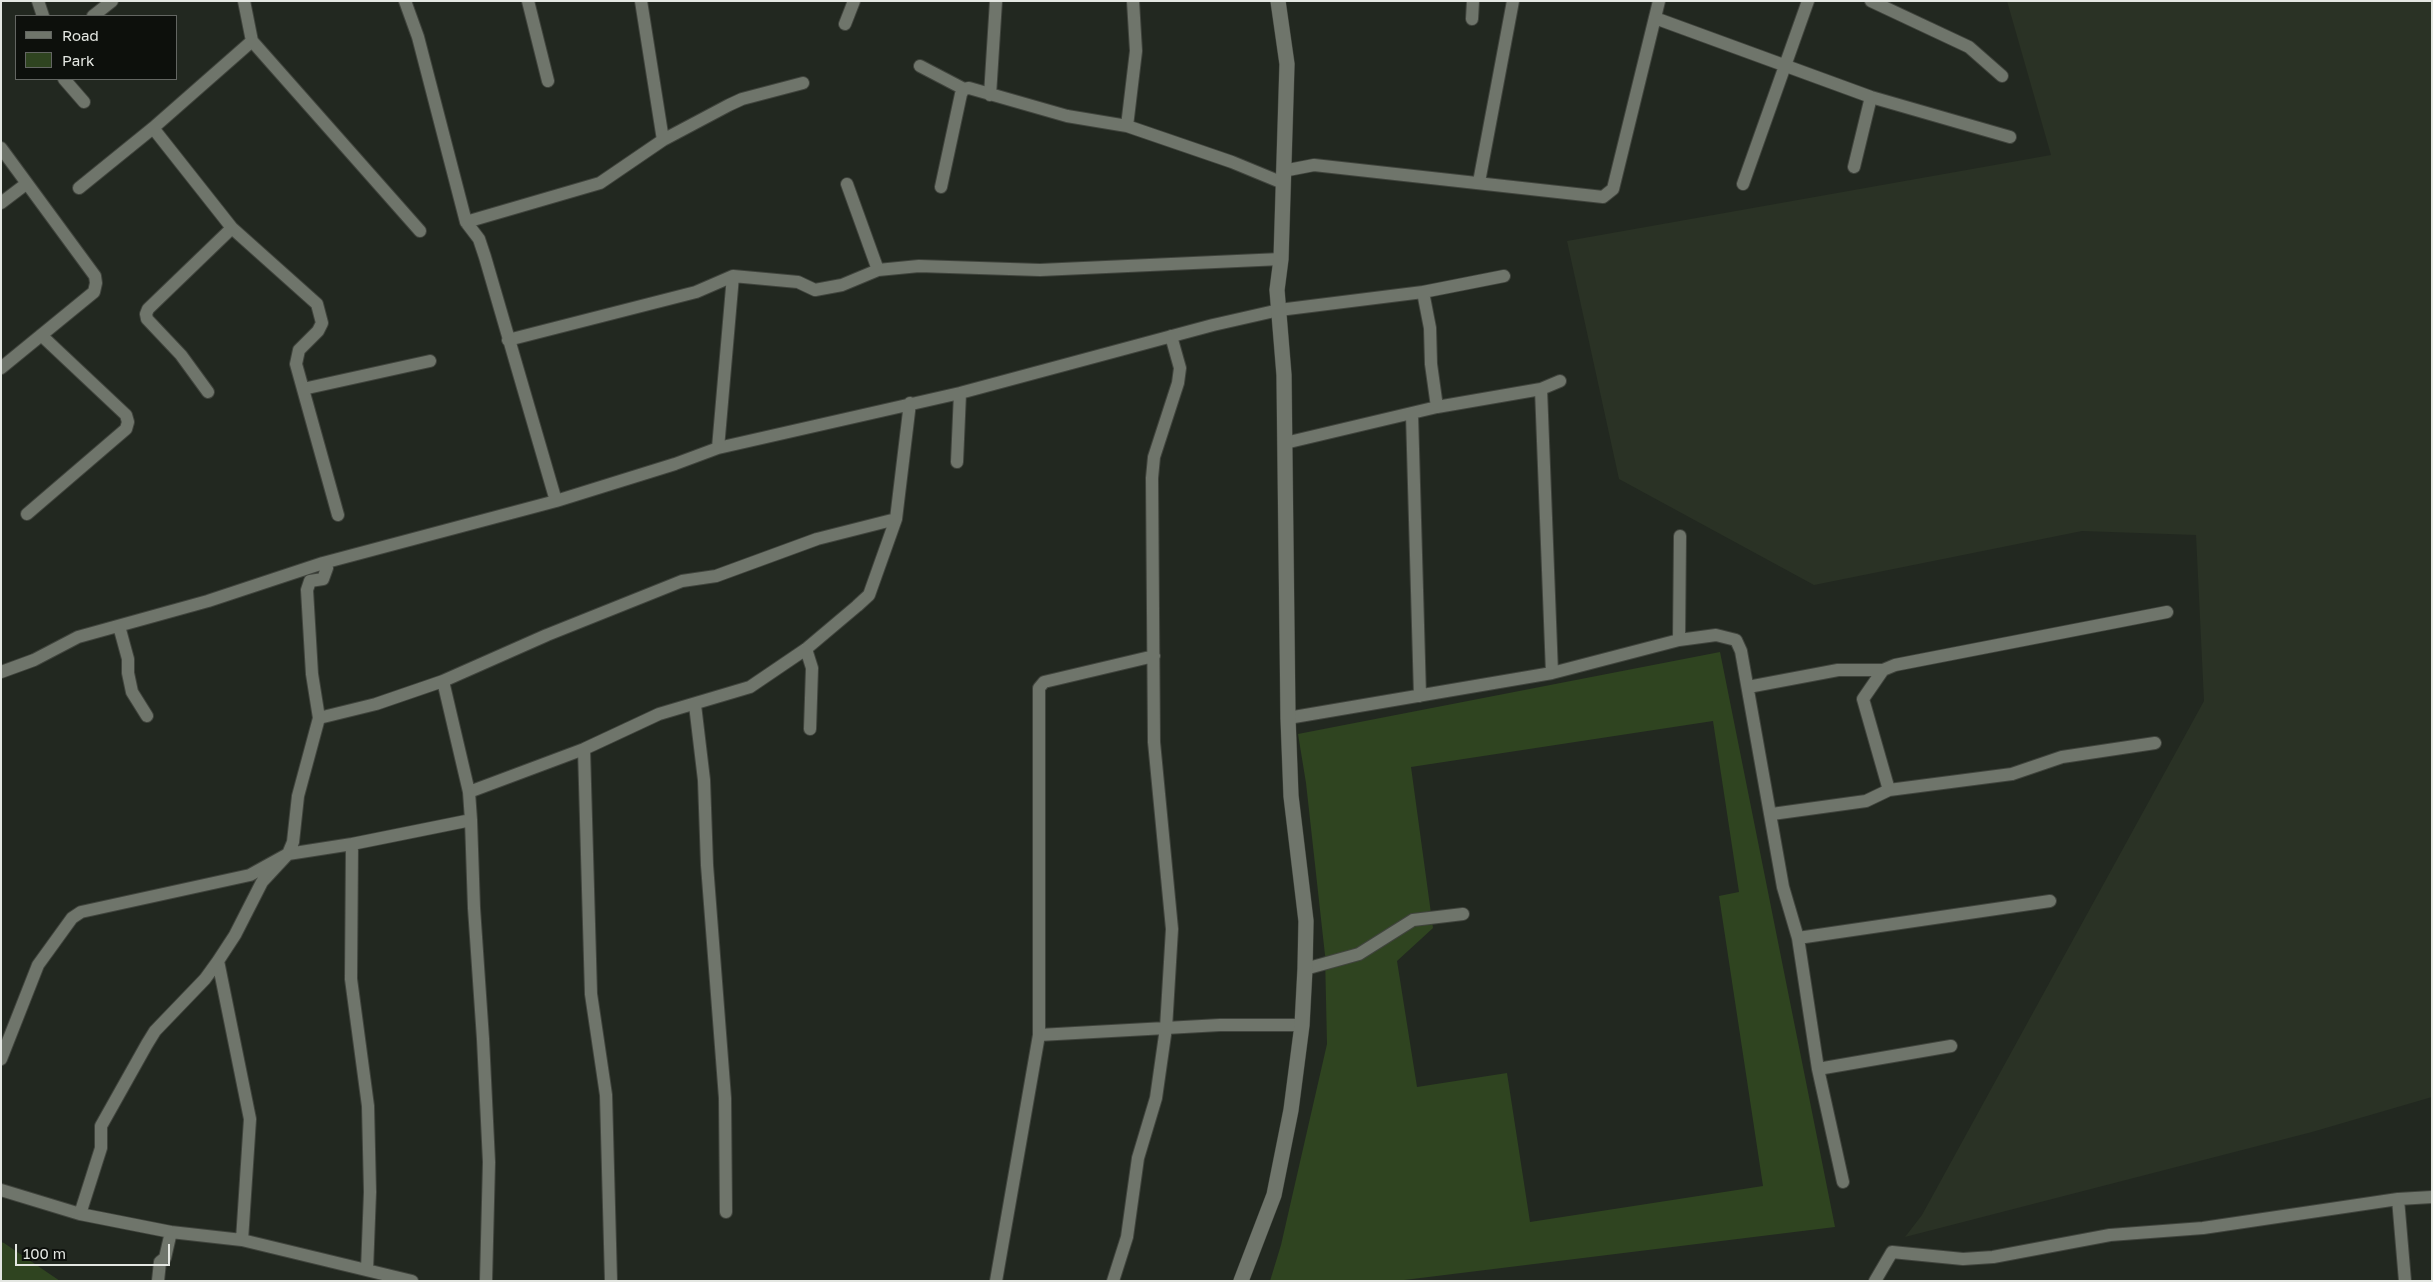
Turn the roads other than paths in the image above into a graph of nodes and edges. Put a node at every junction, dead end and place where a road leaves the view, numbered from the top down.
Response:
1 (38, 1) edge
2 (244, 1) edge
3 (405, 1) edge
4 (528, 1) edge
5 (641, 1) edge
6 (854, 1) edge
7 (996, 1) edge
8 (1133, 1) edge
9 (1278, 1) edge
10 (1473, 1) edge
11 (1513, 1) edge
12 (1659, 1) edge
13 (1808, 1) edge
14 (1871, 1) edge
15 (108, 2) edge
16 (1888, 5) edge
17 (43, 15) edge
18 (95, 15) edge
19 (1655, 18) junction
20 (1472, 19) dead end
21 (845, 24) dead end
22 (252, 41) junction
23 (1785, 65) junction
24 (920, 66) dead end
25 (2002, 76) dead end
26 (65, 80) edge
27 (548, 81) dead end
28 (803, 83) dead end
29 (964, 89) junction
30 (990, 95) junction
31 (1871, 97) junction
32 (84, 102) dead end
33 (1127, 126) junction
34 (153, 128) junction
35 (2010, 137) dead end
36 (663, 140) junction
37 (1, 148) edge
38 (1854, 167) dead end
39 (1283, 177) junction
40 (1479, 182) junction
41 (26, 184) junction
42 (847, 184) dead end
43 (1743, 184) dead end
44 (941, 187) dead end
45 (79, 188) dead end
46 (1, 203) edge
47 (466, 222) junction
48 (232, 228) junction
49 (420, 231) dead end
50 (1281, 260) junction
51 (878, 270) junction
52 (733, 276) junction
53 (1504, 276) dead end
54 (1423, 292) junction
55 (1279, 310) junction
56 (41, 335) junction
57 (1171, 336) junction
58 (508, 340) junction
59 (430, 361) dead end
60 (1, 368) edge
61 (1560, 381) dead end
62 (303, 389) junction
63 (1542, 389) junction
64 (208, 392) dead end
65 (960, 393) junction
66 (910, 402) junction
67 (1436, 407) junction
68 (1412, 414) junction
69 (1285, 443) junction
70 (718, 448) junction
71 (958, 462) dead end
72 (556, 500) junction
73 (27, 514) dead end
74 (338, 515) dead end
75 (896, 518) junction
76 (1680, 536) dead end
77 (323, 562) junction
78 (2167, 612) dead end
79 (119, 626) junction
80 (1678, 640) junction
81 (806, 649) junction
82 (1154, 656) junction
83 (1883, 670) junction
84 (1, 672) edge
85 (1552, 673) junction
86 (443, 680) junction
87 (1748, 687) junction
88 (1420, 696) junction
89 (695, 705) junction
90 (147, 716) dead end
91 (318, 718) junction
92 (1288, 718) junction
93 (810, 728) dead end
94 (2154, 743) dead end
95 (584, 749) junction
96 (1889, 790) junction
97 (469, 792) junction
98 (1772, 814) junction
99 (471, 820) junction
100 (352, 844) junction
101 (288, 854) junction
102 (2050, 901) dead end
103 (1463, 914) dead end
104 (1798, 938) junction
105 (218, 961) junction
106 (1305, 969) junction
107 (1302, 1025) junction
108 (1166, 1028) junction
109 (1039, 1035) junction
110 (1951, 1046) dead end
111 (1, 1059) edge
112 (1818, 1069) junction
113 (1843, 1182) dead end
114 (1, 1190) edge
115 (2432, 1198) edge
116 (2398, 1199) junction
117 (726, 1212) dead end
118 (80, 1214) junction
119 (171, 1232) junction
120 (242, 1240) junction
121 (367, 1270) junction
122 (158, 1281) edge
123 (412, 1281) edge
124 (486, 1281) edge
125 (612, 1281) edge
126 (996, 1281) edge
127 (1113, 1281) edge
128 (1241, 1281) edge
129 (1875, 1281) edge
130 (2405, 1281) edge

1 - 17 street
2 - 22 street
3 - 47 street
4 - 27 street
5 - 36 street
6 - 21 street
7 - 30 street
8 - 33 street
9 - 39 street
10 - 20 street
11 - 40 street
12 - 19 street
13 - 23 street
14 - 16 street
15 - 18 street
16 - 25 street
19 - 23 street
19 - 40 street
22 - 34 street
22 - 49 street
23 - 31 street
23 - 43 street
24 - 29 street
26 - 32 street
28 - 36 street
29 - 30 street
29 - 44 street
30 - 33 street
31 - 35 street
31 - 38 street
33 - 39 street
34 - 45 street
34 - 48 street
36 - 47 street
37 - 41 street
39 - 40 street
39 - 50 street
41 - 46 street
41 - 56 street
42 - 51 street
47 - 58 street
48 - 62 street
48 - 64 street
50 - 51 street
50 - 55 street
51 - 52 street
52 - 58 street
52 - 70 street
53 - 54 street
54 - 55 street
54 - 67 street
55 - 57 street
55 - 69 street
56 - 60 street
56 - 73 street
57 - 65 street
57 - 82 street
58 - 72 street
59 - 62 street
61 - 63 street
62 - 74 street
63 - 67 street
63 - 85 street
65 - 66 street
65 - 71 street
66 - 70 street
66 - 75 street
67 - 68 street
68 - 69 street
68 - 88 street
69 - 92 street
70 - 72 street
72 - 77 street
75 - 81 street
75 - 86 street
76 - 80 street
77 - 79 street
77 - 91 street
78 - 83 street
79 - 84 street
79 - 90 street
80 - 85 street
80 - 87 street
81 - 89 street
81 - 93 street
82 - 108 street
82 - 109 street
83 - 87 street
83 - 96 street
85 - 88 street
86 - 91 street
86 - 97 street
87 - 98 street
88 - 92 street
89 - 95 street
89 - 117 street
91 - 101 street
92 - 106 street
94 - 96 street
95 - 97 street
95 - 125 street
96 - 98 street
97 - 99 street
98 - 104 street
99 - 100 street
99 - 124 street
100 - 101 street
100 - 121 street
101 - 105 street
101 - 111 street
102 - 104 street
103 - 106 street
104 - 112 street
105 - 118 street
105 - 120 street
106 - 107 street
107 - 108 street
107 - 128 street
108 - 109 street
108 - 127 street
109 - 126 street
110 - 112 street
112 - 113 street
114 - 118 street
115 - 116 street
116 - 129 street
116 - 130 street
118 - 119 street
119 - 120 street
119 - 122 street
120 - 121 street
121 - 123 street

